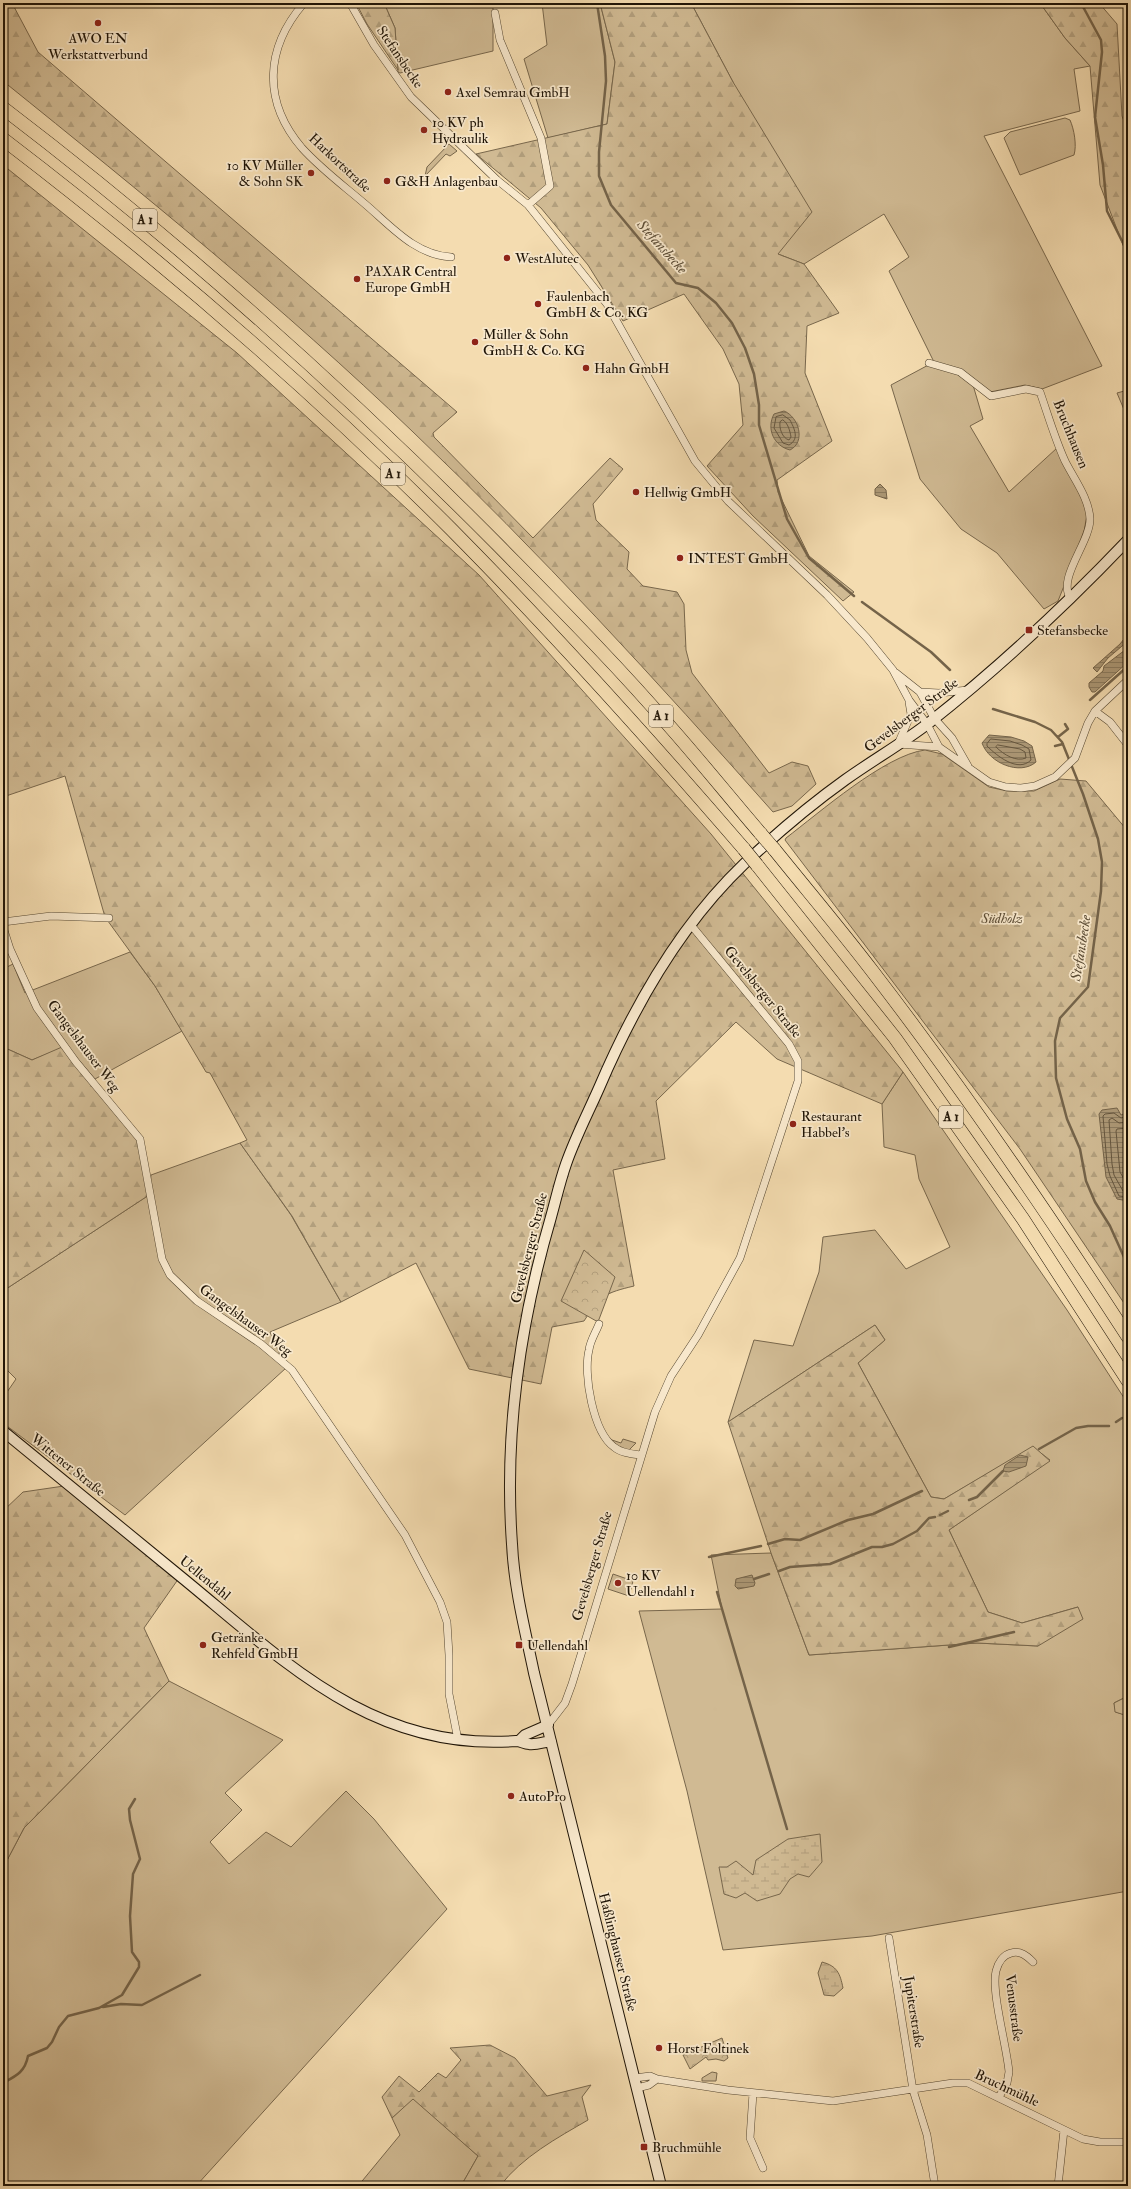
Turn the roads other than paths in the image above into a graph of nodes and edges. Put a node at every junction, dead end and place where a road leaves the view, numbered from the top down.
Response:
1 (304, 3) edge
2 (350, 3) edge
3 (495, 13) dead end
4 (3, 108) edge
5 (3, 139) edge
6 (528, 205) junction
7 (451, 257) dead end
8 (929, 364) dead end
9 (1128, 540) edge
10 (1071, 599) junction
11 (893, 670) junction
12 (1128, 680) edge
13 (968, 690) junction
14 (920, 692) junction
15 (909, 700) junction
16 (1094, 711) junction
17 (931, 721) junction
18 (898, 744) junction
19 (1128, 745) edge
20 (940, 747) junction
21 (968, 767) junction
22 (109, 918) dead end
23 (3, 922) edge
24 (691, 925) junction
25 (3, 927) edge
26 (599, 1324) dead end
27 (1128, 1337) edge
28 (1128, 1381) edge
29 (3, 1431) edge
30 (640, 1455) junction
31 (115, 1522) joint
32 (548, 1725) junction
33 (458, 1740) junction
34 (519, 1741) junction
35 (551, 1741) junction
36 (889, 1938) dead end
37 (1033, 1962) dead end
38 (635, 2078) junction
39 (657, 2079) junction
40 (637, 2088) junction
41 (913, 2090) junction
42 (753, 2093) junction
43 (999, 2097) junction
44 (1064, 2130) junction
45 (1128, 2142) edge
46 (763, 2168) dead end
47 (661, 2186) edge
48 (935, 2186) edge
49 (1058, 2186) edge

1 - 7 street, Harkortstraße
2 - 6 street, Stefansbecke
3 - 6 street
4 - 27 highway, A 1, bridge
5 - 28 highway, A 1, bridge
6 - 11 street, Stefansbecke
8 - 10 street, Bruchhausen
9 - 10 main road, Gevelsberger Straße
10 - 13 main road, Gevelsberger Straße
11 - 14 street, Stefansbecke
11 - 15 street, Stefansbecke
12 - 16 street
13 - 14 street
13 - 17 main road, Gevelsberger Straße
14 - 17 street, Stefansbecke
15 - 17 street, Stefansbecke
15 - 18 street, Stefansbecke
16 - 19 street
16 - 21 street
17 - 18 main road, Gevelsberger Straße
17 - 20 street
17 - 21 street
18 - 20 street
18 - 24 main road, Gevelsberger Straße
20 - 21 street
22 - 23 street
24 - 30 street, Gevelsberger Straße
24 - 32 main road, Gevelsberger Straße
25 - 33 street, Gangelshauser Weg
26 - 30 street
29 - 31 main road, Wittener Straße
30 - 32 street, Gevelsberger Straße
31 - 33 main road, Uellendahl
32 - 34 main road
32 - 35 main road, Haßlinghauser Straße
33 - 34 main road, Uellendahl
34 - 35 main road, Uellendahl
35 - 38 main road, Haßlinghauser Straße
36 - 41 street, Jupiterstraße
37 - 43 street, Venusstraße
38 - 39 street, Bruchmühle
38 - 40 main road, Haßlinghauser Straße
39 - 40 street
39 - 42 street, Bruchmühle
40 - 47 main road, Haßlinghauser Straße
41 - 42 street, Bruchmühle
41 - 43 street, Bruchmühle
41 - 48 street, Jupiterstraße
42 - 46 street
43 - 44 street, Bruchmühle
44 - 45 street, Bruchmühle
44 - 49 street

